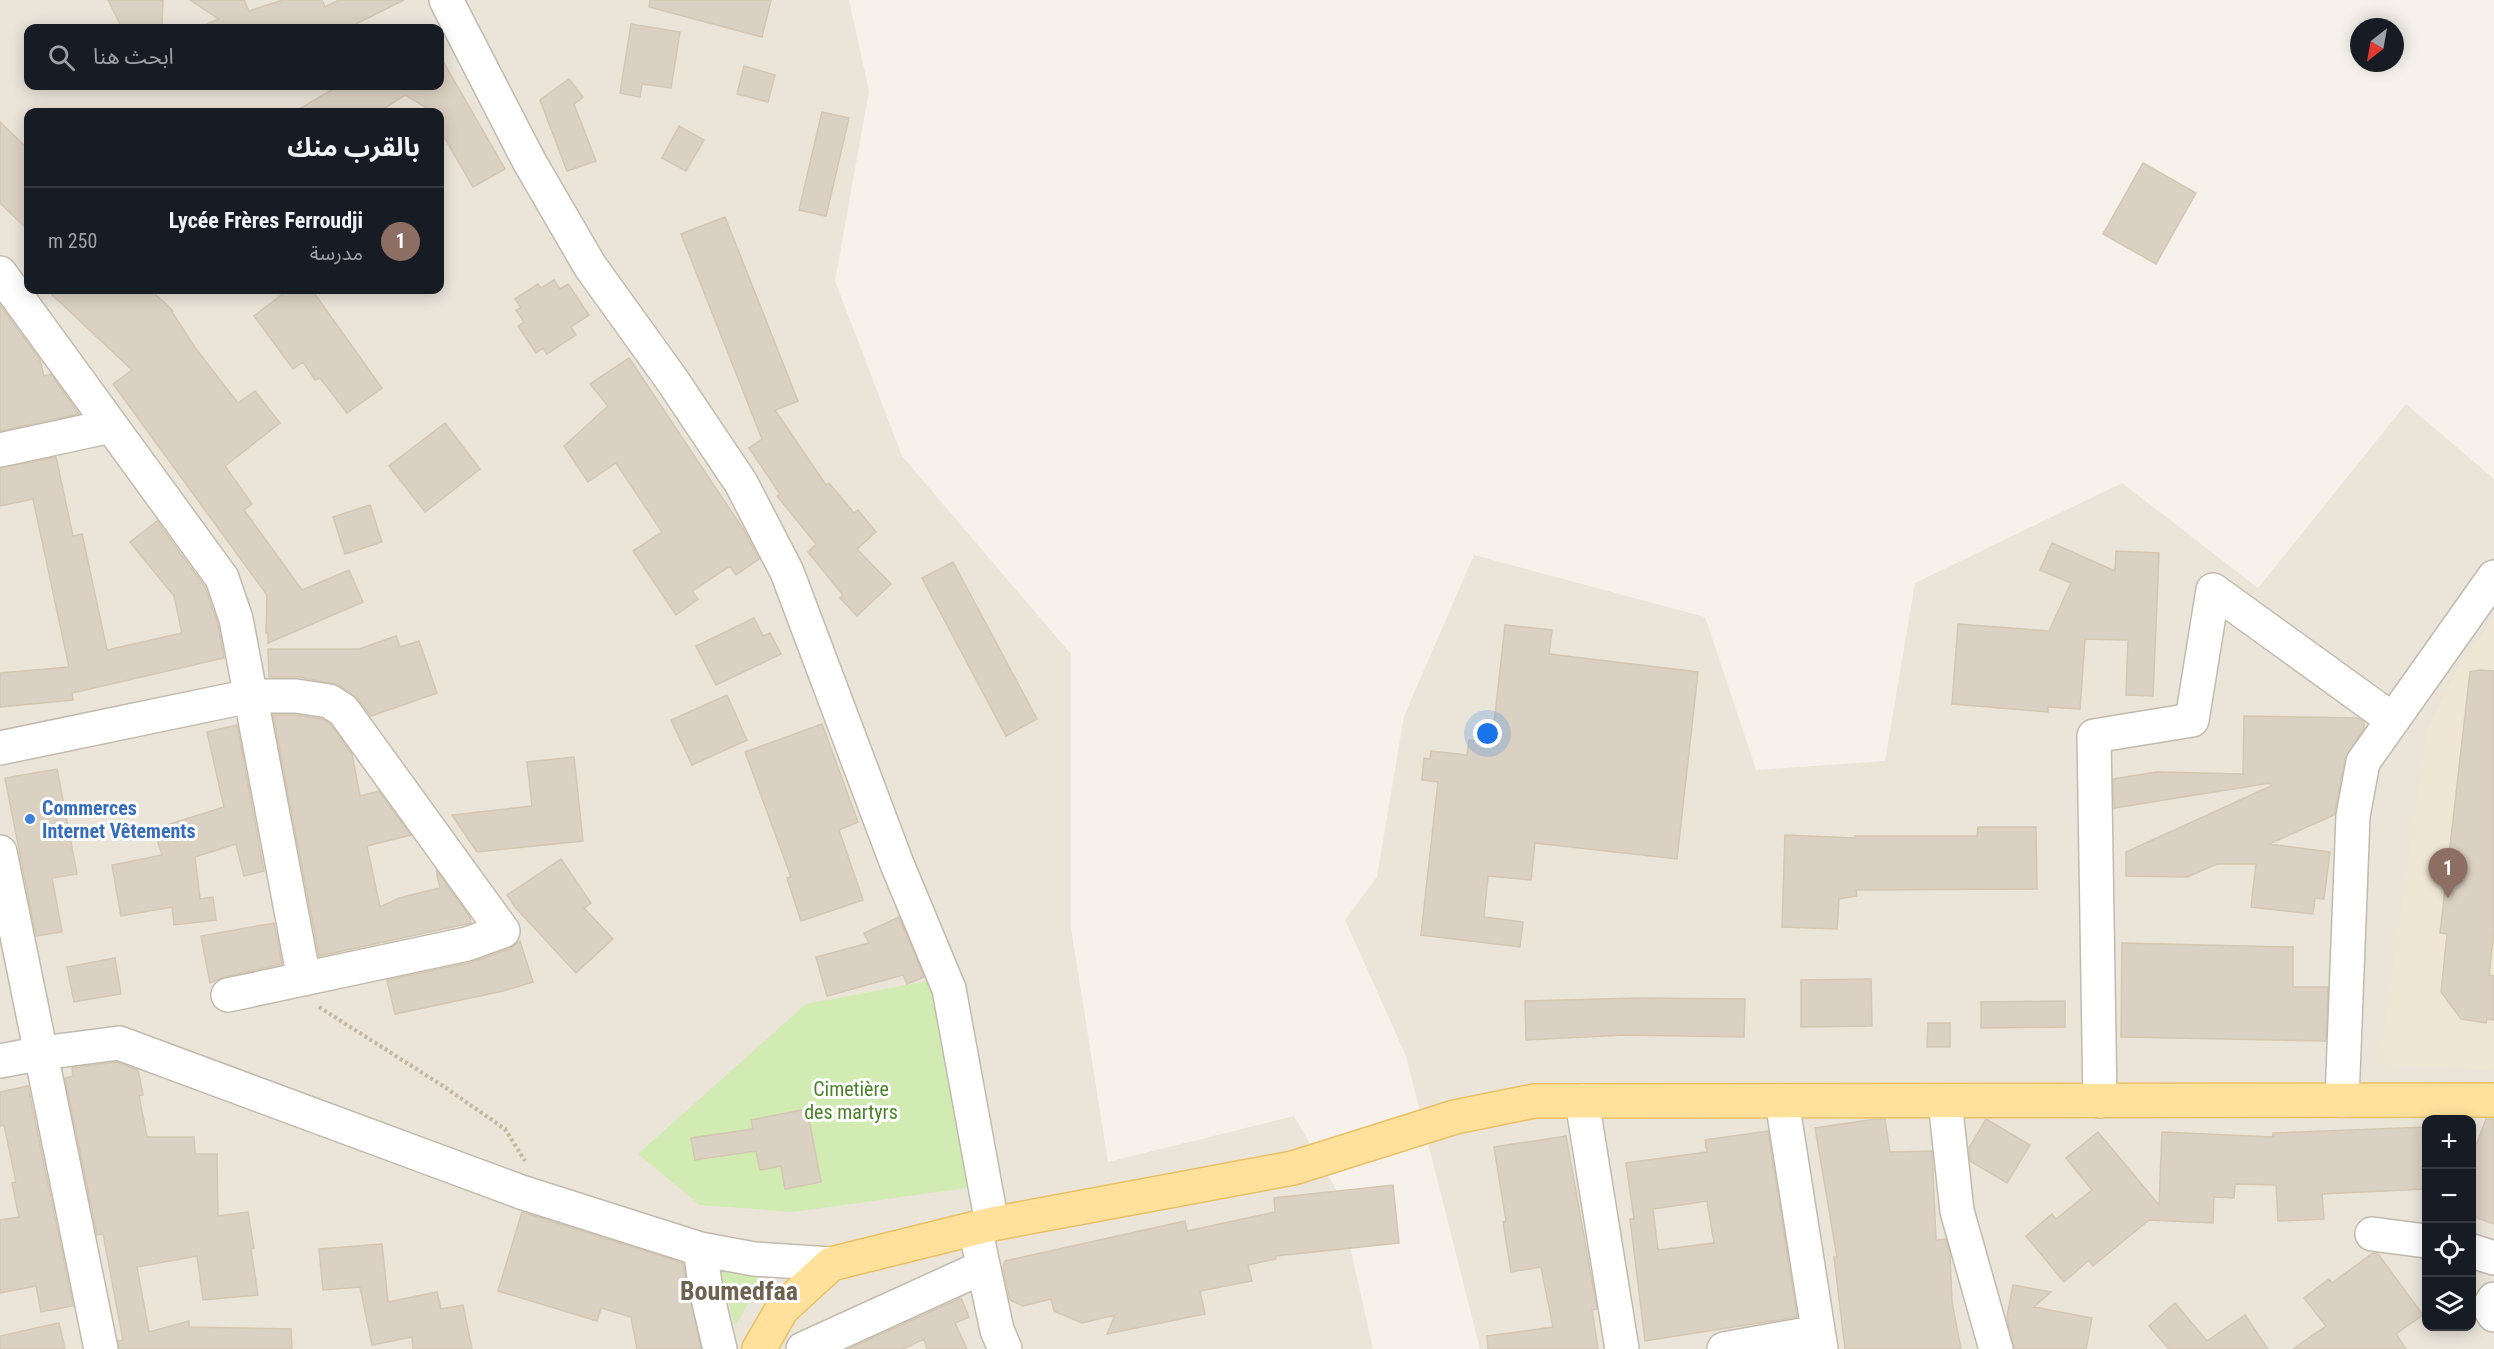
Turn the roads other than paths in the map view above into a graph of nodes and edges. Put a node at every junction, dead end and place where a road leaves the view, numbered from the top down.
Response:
1 (446, 0) edge
2 (0, 273) edge
3 (111, 426) junction
4 (0, 450) edge
5 (2494, 577) edge
6 (250, 696) junction
7 (2393, 720) junction
8 (0, 748) edge
9 (0, 852) edge
10 (304, 979) junction
11 (228, 995) dead end
12 (42, 1053) junction
13 (0, 1061) edge
14 (2342, 1100) junction
15 (2494, 1100) edge
16 (1582, 1101) junction
17 (1782, 1101) junction
18 (1945, 1101) junction
19 (2100, 1101) junction
20 (984, 1226) junction
21 (2372, 1234) dead end
22 (2422, 1240) edge
23 (700, 1249) junction
24 (2476, 1252) edge
25 (2494, 1258) edge
26 (831, 1264) junction
27 (983, 1267) junction
28 (2494, 1299) edge
29 (2494, 1315) edge
30 (1820, 1340) edge
31 (774, 1342) edge
32 (101, 1349) edge
33 (720, 1349) edge
34 (803, 1349) edge
35 (1005, 1349) edge
36 (1622, 1349) edge
37 (1724, 1349) edge
38 (1996, 1349) edge

1 - 20 street
2 - 3 street
3 - 4 street
3 - 6 street
5 - 7 street
6 - 8 street
6 - 10 street
6 - 10 street
7 - 14 street
7 - 19 street
9 - 12 street
10 - 11 street
12 - 13 street
12 - 23 street
12 - 32 street
14 - 15 main road
14 - 19 main road
16 - 17 main road
16 - 20 main road
16 - 36 street
17 - 18 main road
17 - 30 street
18 - 19 main road
18 - 38 street
20 - 26 main road
20 - 27 street
21 - 22 street
23 - 26 street
23 - 33 street
24 - 25 street
26 - 31 main road
27 - 34 street
27 - 35 street
28 - 29 street
30 - 37 street

